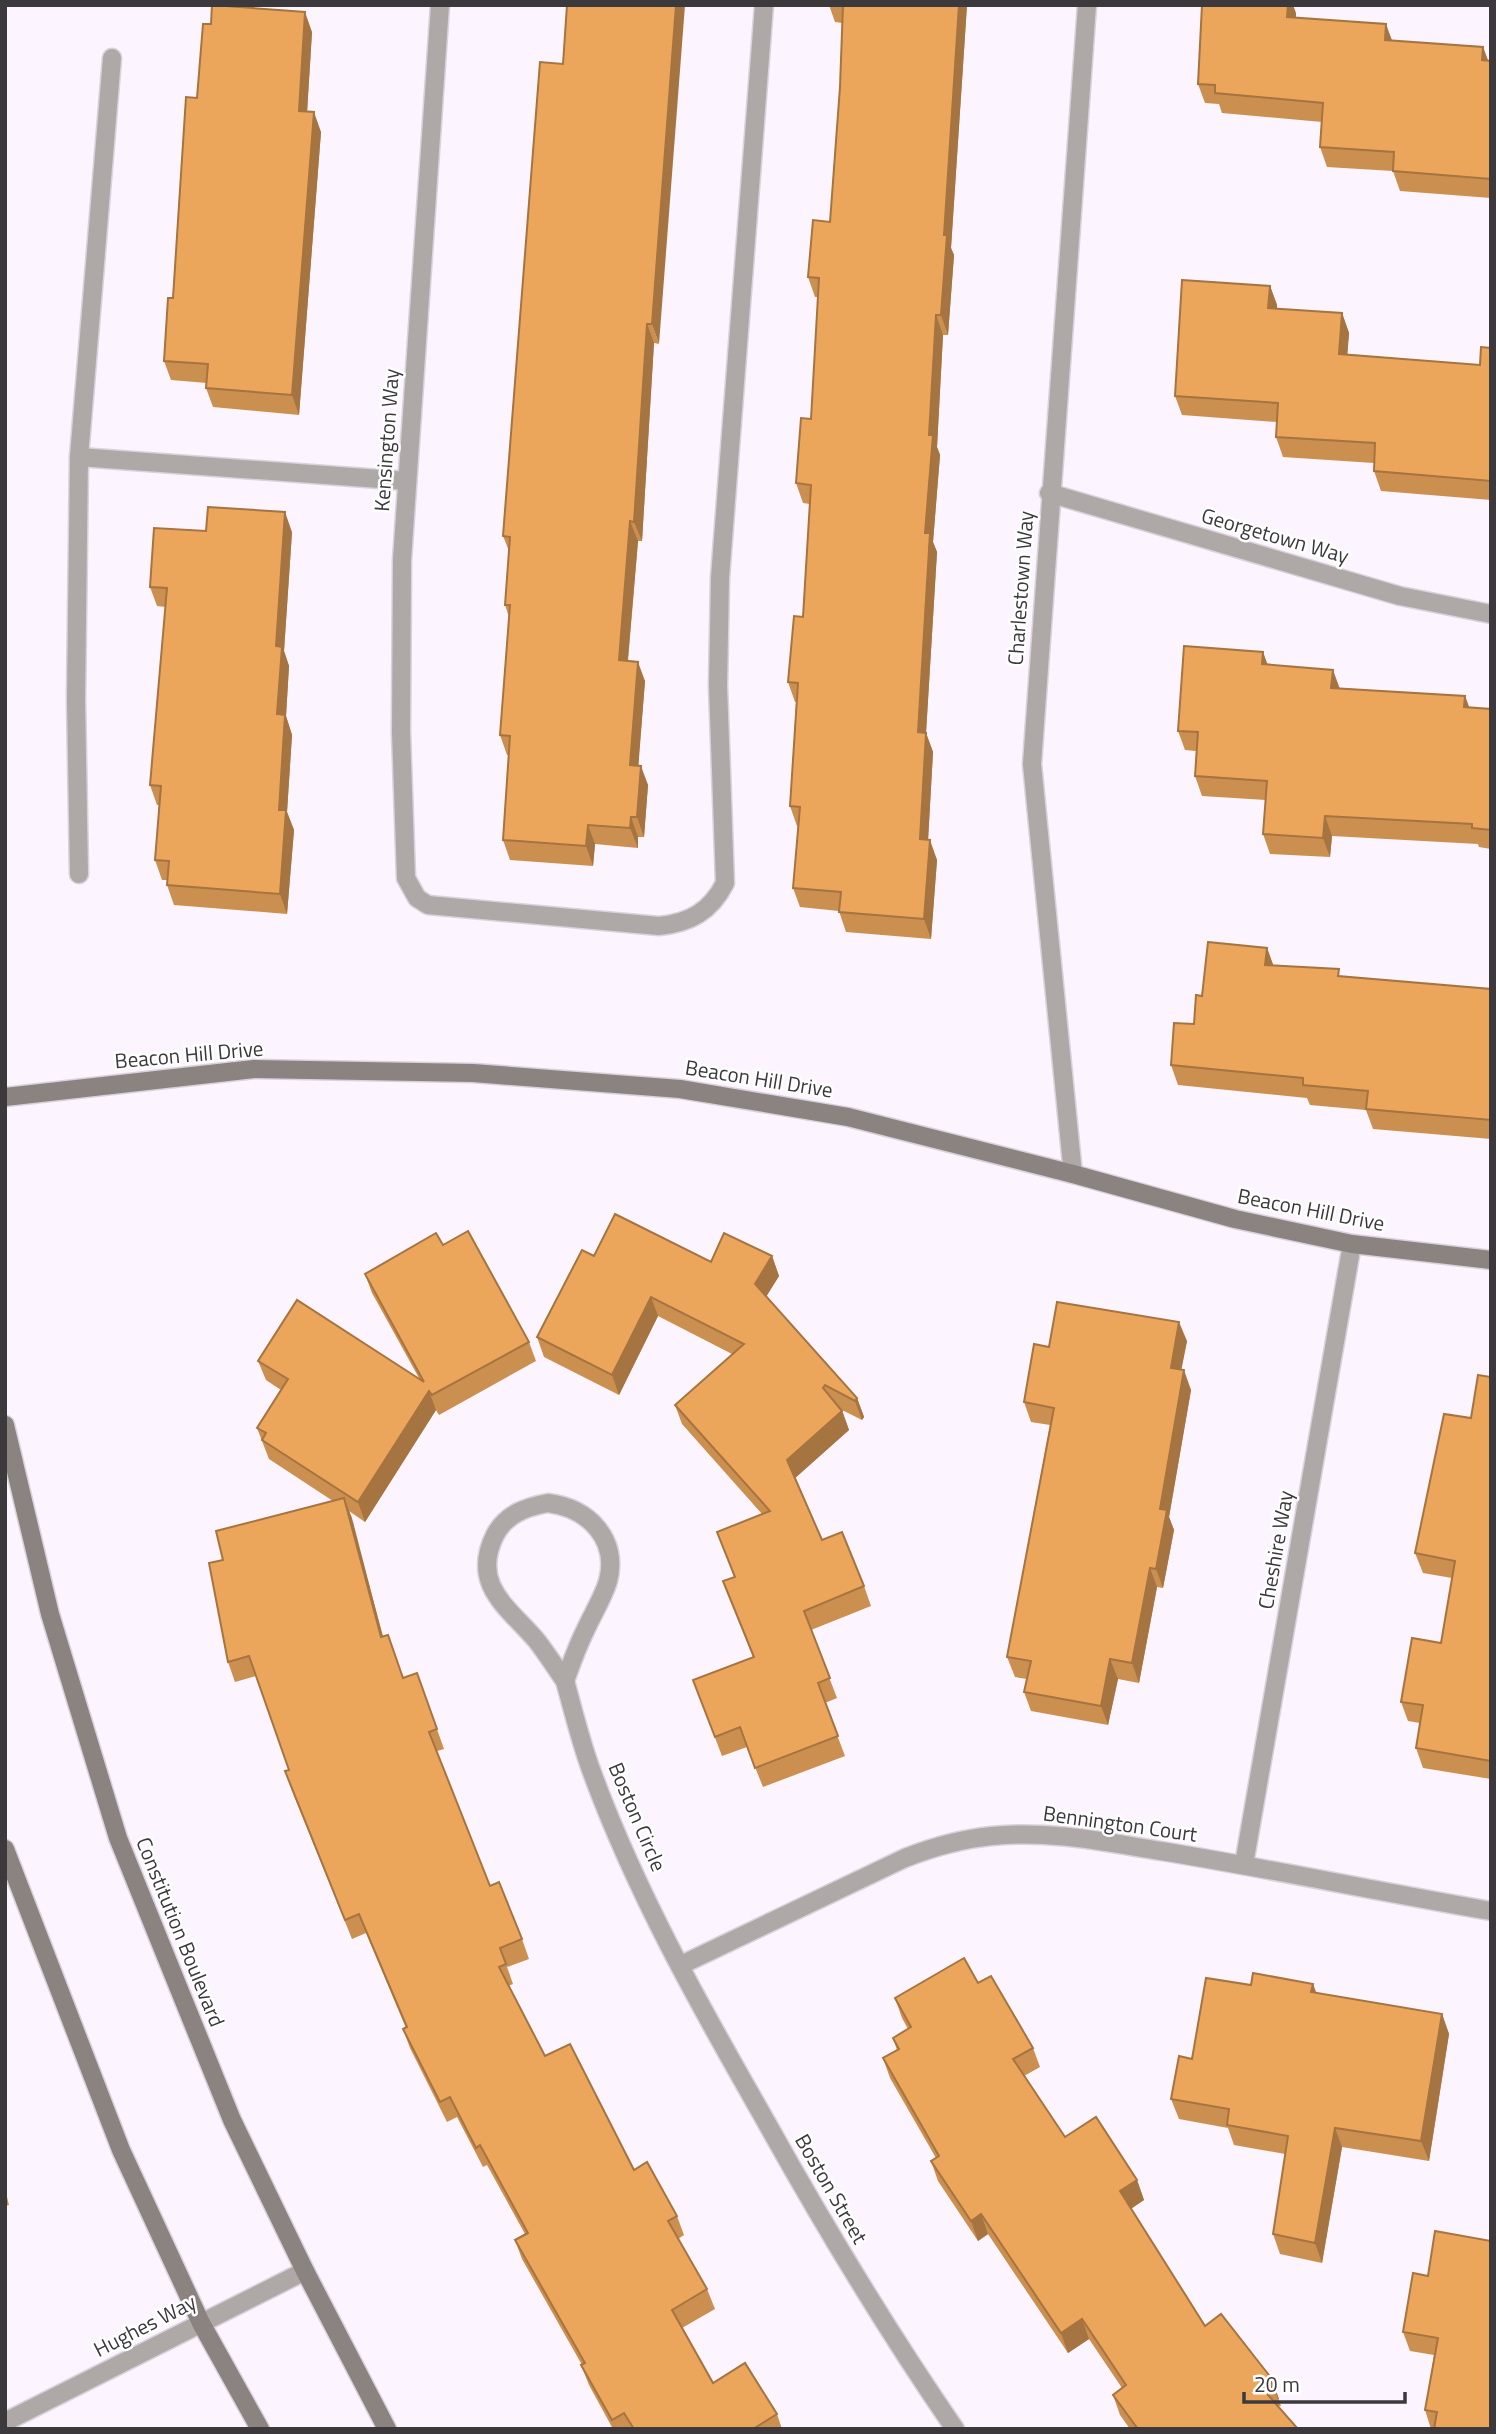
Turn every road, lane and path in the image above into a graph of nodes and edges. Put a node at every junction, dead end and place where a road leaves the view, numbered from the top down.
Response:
1 (440, 5) edge
2 (764, 5) edge
3 (1087, 5) edge
4 (112, 58) dead end
5 (79, 457) junction
6 (407, 481) junction
7 (1049, 493) junction
8 (1491, 614) edge
9 (79, 874) dead end
10 (5, 1097) edge
11 (1073, 1174) junction
12 (1352, 1244) junction
13 (1491, 1260) edge
14 (5, 1424) edge
15 (565, 1681) junction
16 (5, 1849) edge
17 (1244, 1864) junction
18 (1491, 1911) edge
19 (681, 1965) junction
20 (304, 2271) junction
21 (201, 2323) junction
22 (5, 2423) edge
23 (260, 2429) edge
24 (387, 2429) edge
25 (955, 2429) edge

1 - 6 street, Kensington Way
2 - 6 street, Kensington Way
3 - 7 street, Charlestown Way
4 - 5 street
5 - 6 street
5 - 9 street
7 - 8 street, Georgetown Way
7 - 11 street, Charlestown Way
10 - 11 main road, Beacon Hill Drive
11 - 12 main road, Beacon Hill Drive
12 - 13 main road, Beacon Hill Drive
12 - 17 street, Cheshire Way
14 - 20 main road, Constitution Boulevard
15 - 15 street, Boston Circle
15 - 19 street, Boston Circle
16 - 21 main road
17 - 18 street, Bennington Court
17 - 19 street, Bennington Court
19 - 25 street, Boston Street
20 - 21 street, Hughes Way
20 - 24 main road, Constitution Boulevard
21 - 22 street, Hughes Way
21 - 23 main road

